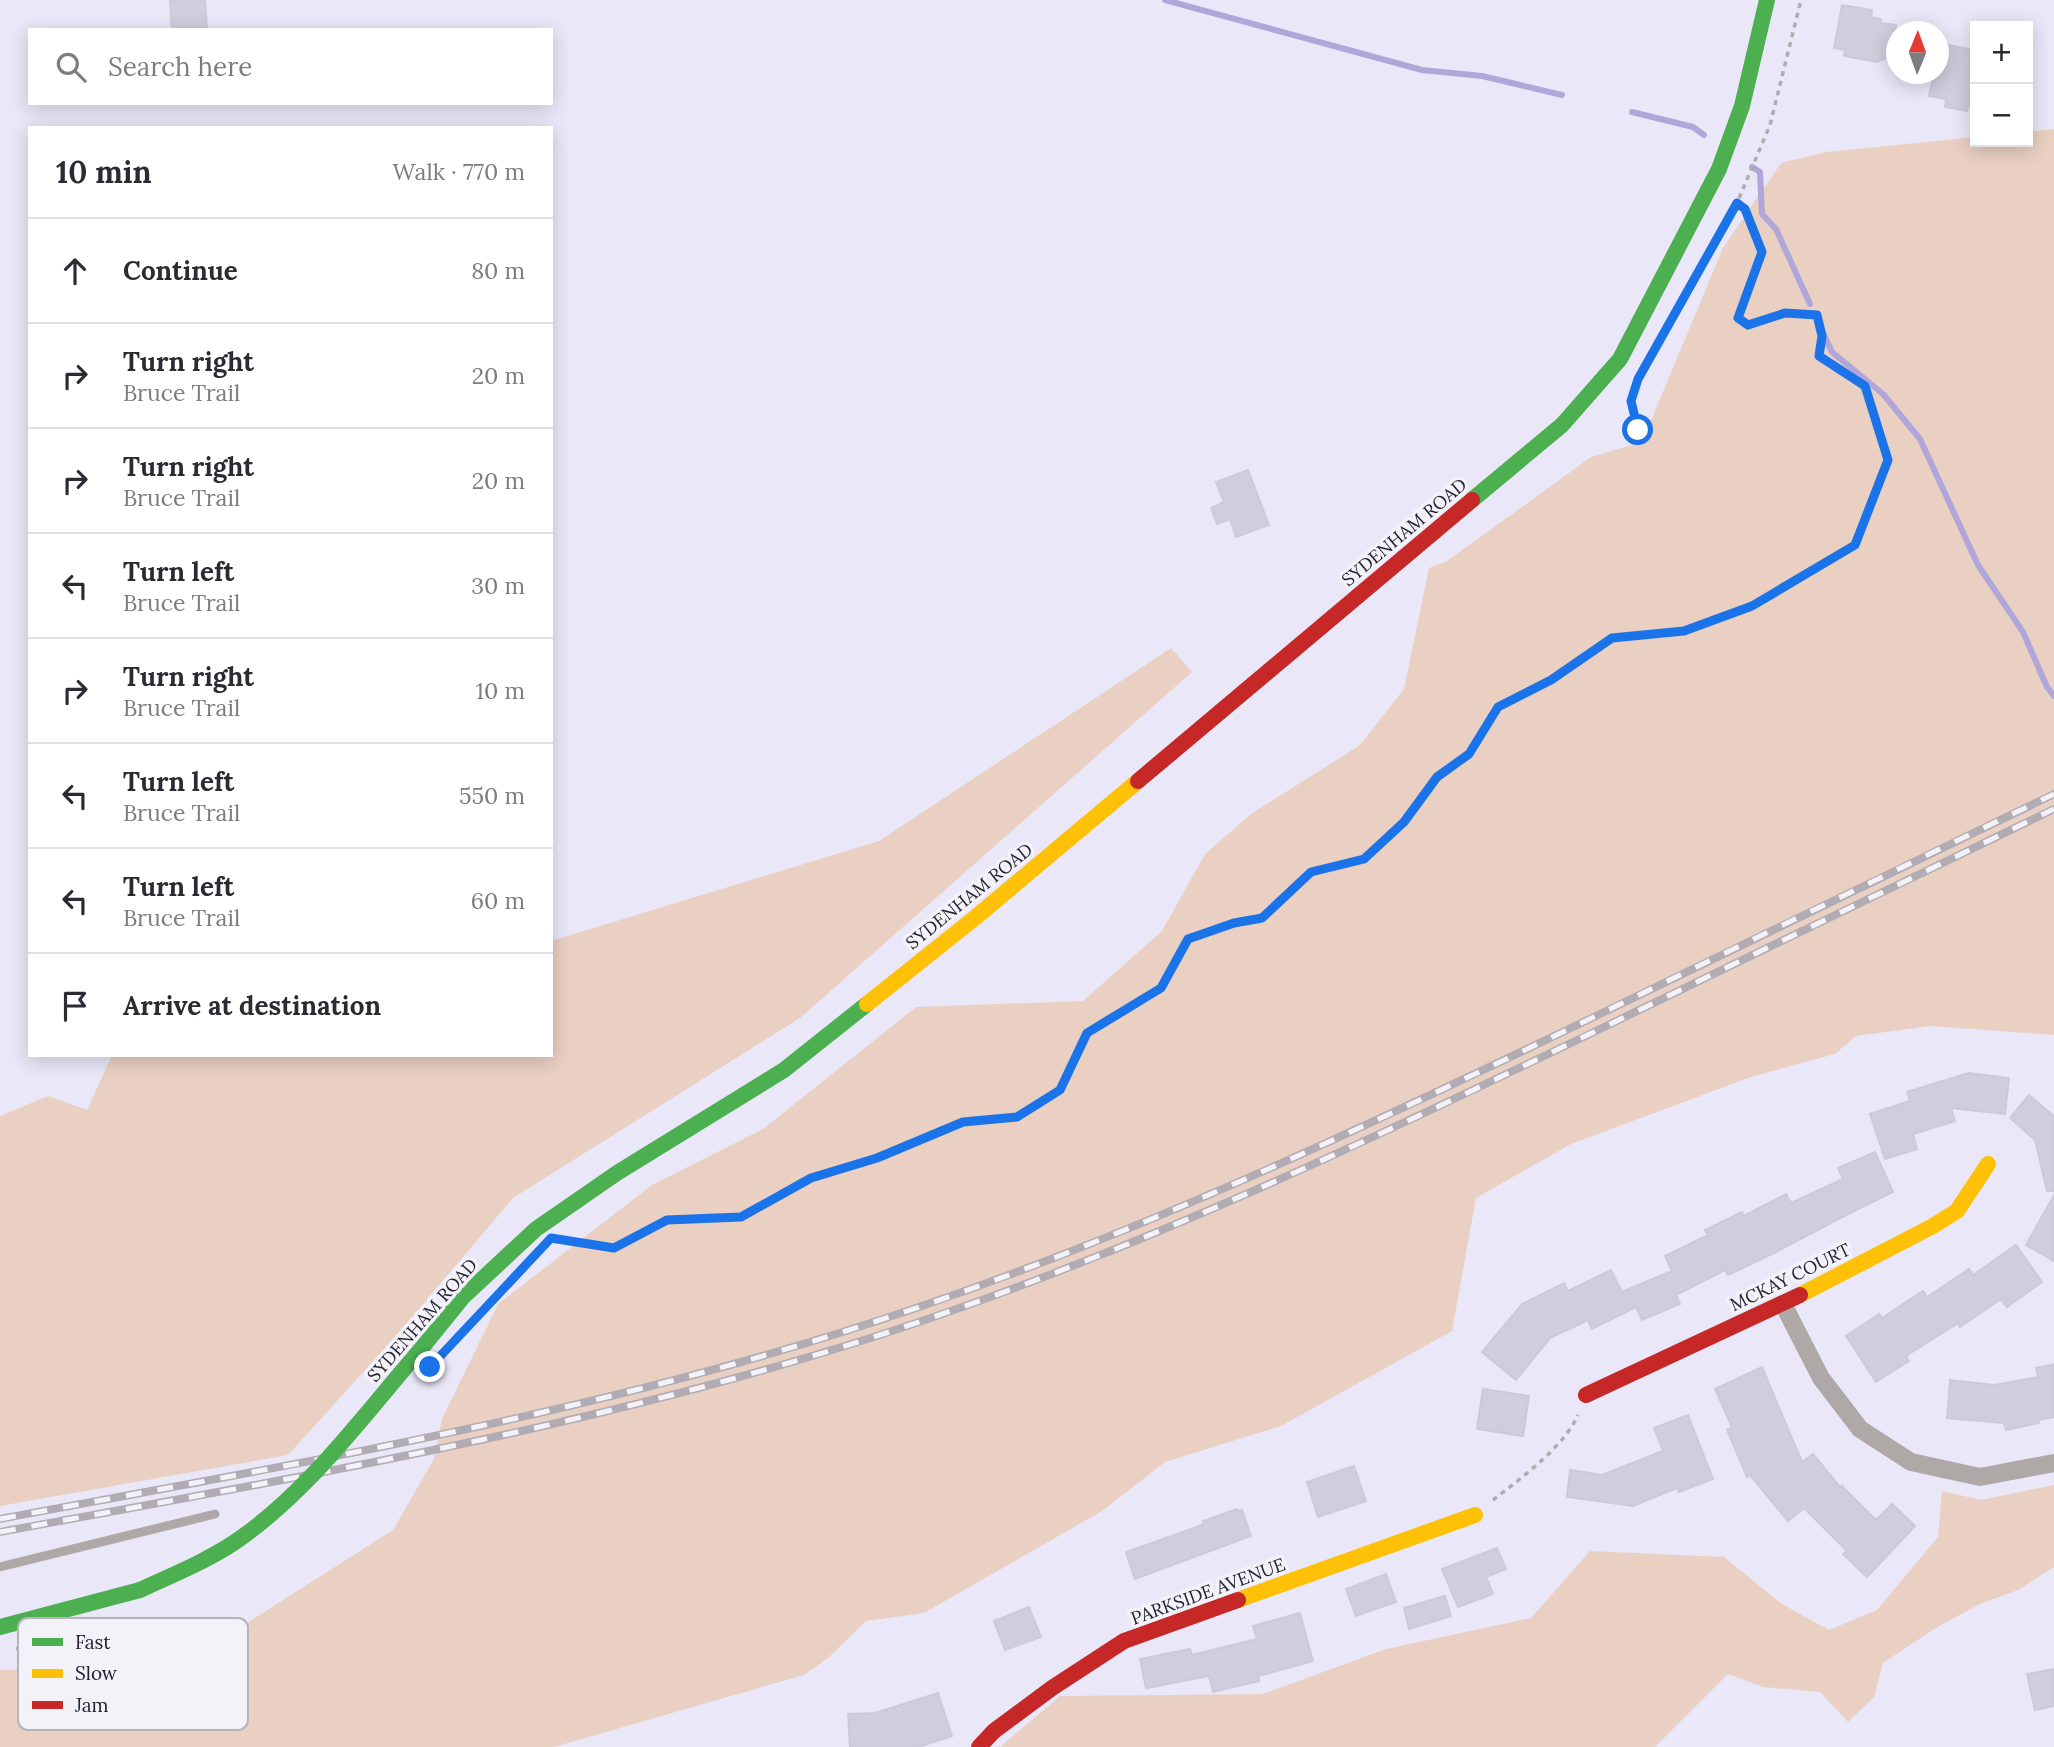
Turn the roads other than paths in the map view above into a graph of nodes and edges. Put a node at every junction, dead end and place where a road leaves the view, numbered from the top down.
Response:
1 (1767, 0) edge
2 (1988, 1164) dead end
3 (1783, 1304) junction
4 (1586, 1395) road end
5 (2054, 1463) edge
6 (215, 1514) dead end
7 (1475, 1515) road end
8 (0, 1567) edge
9 (34, 1618) edge
10 (18, 1622) edge
11 (0, 1627) edge
12 (979, 1747) edge

1 - 9 main road, SYDENHAM ROAD, bridge
2 - 3 main road, MCKAY COURT
3 - 4 main road, MCKAY COURT
3 - 5 street
6 - 8 lane
7 - 12 main road, PARKSIDE AVENUE
10 - 11 main road, SYDENHAM ROAD, bridge

